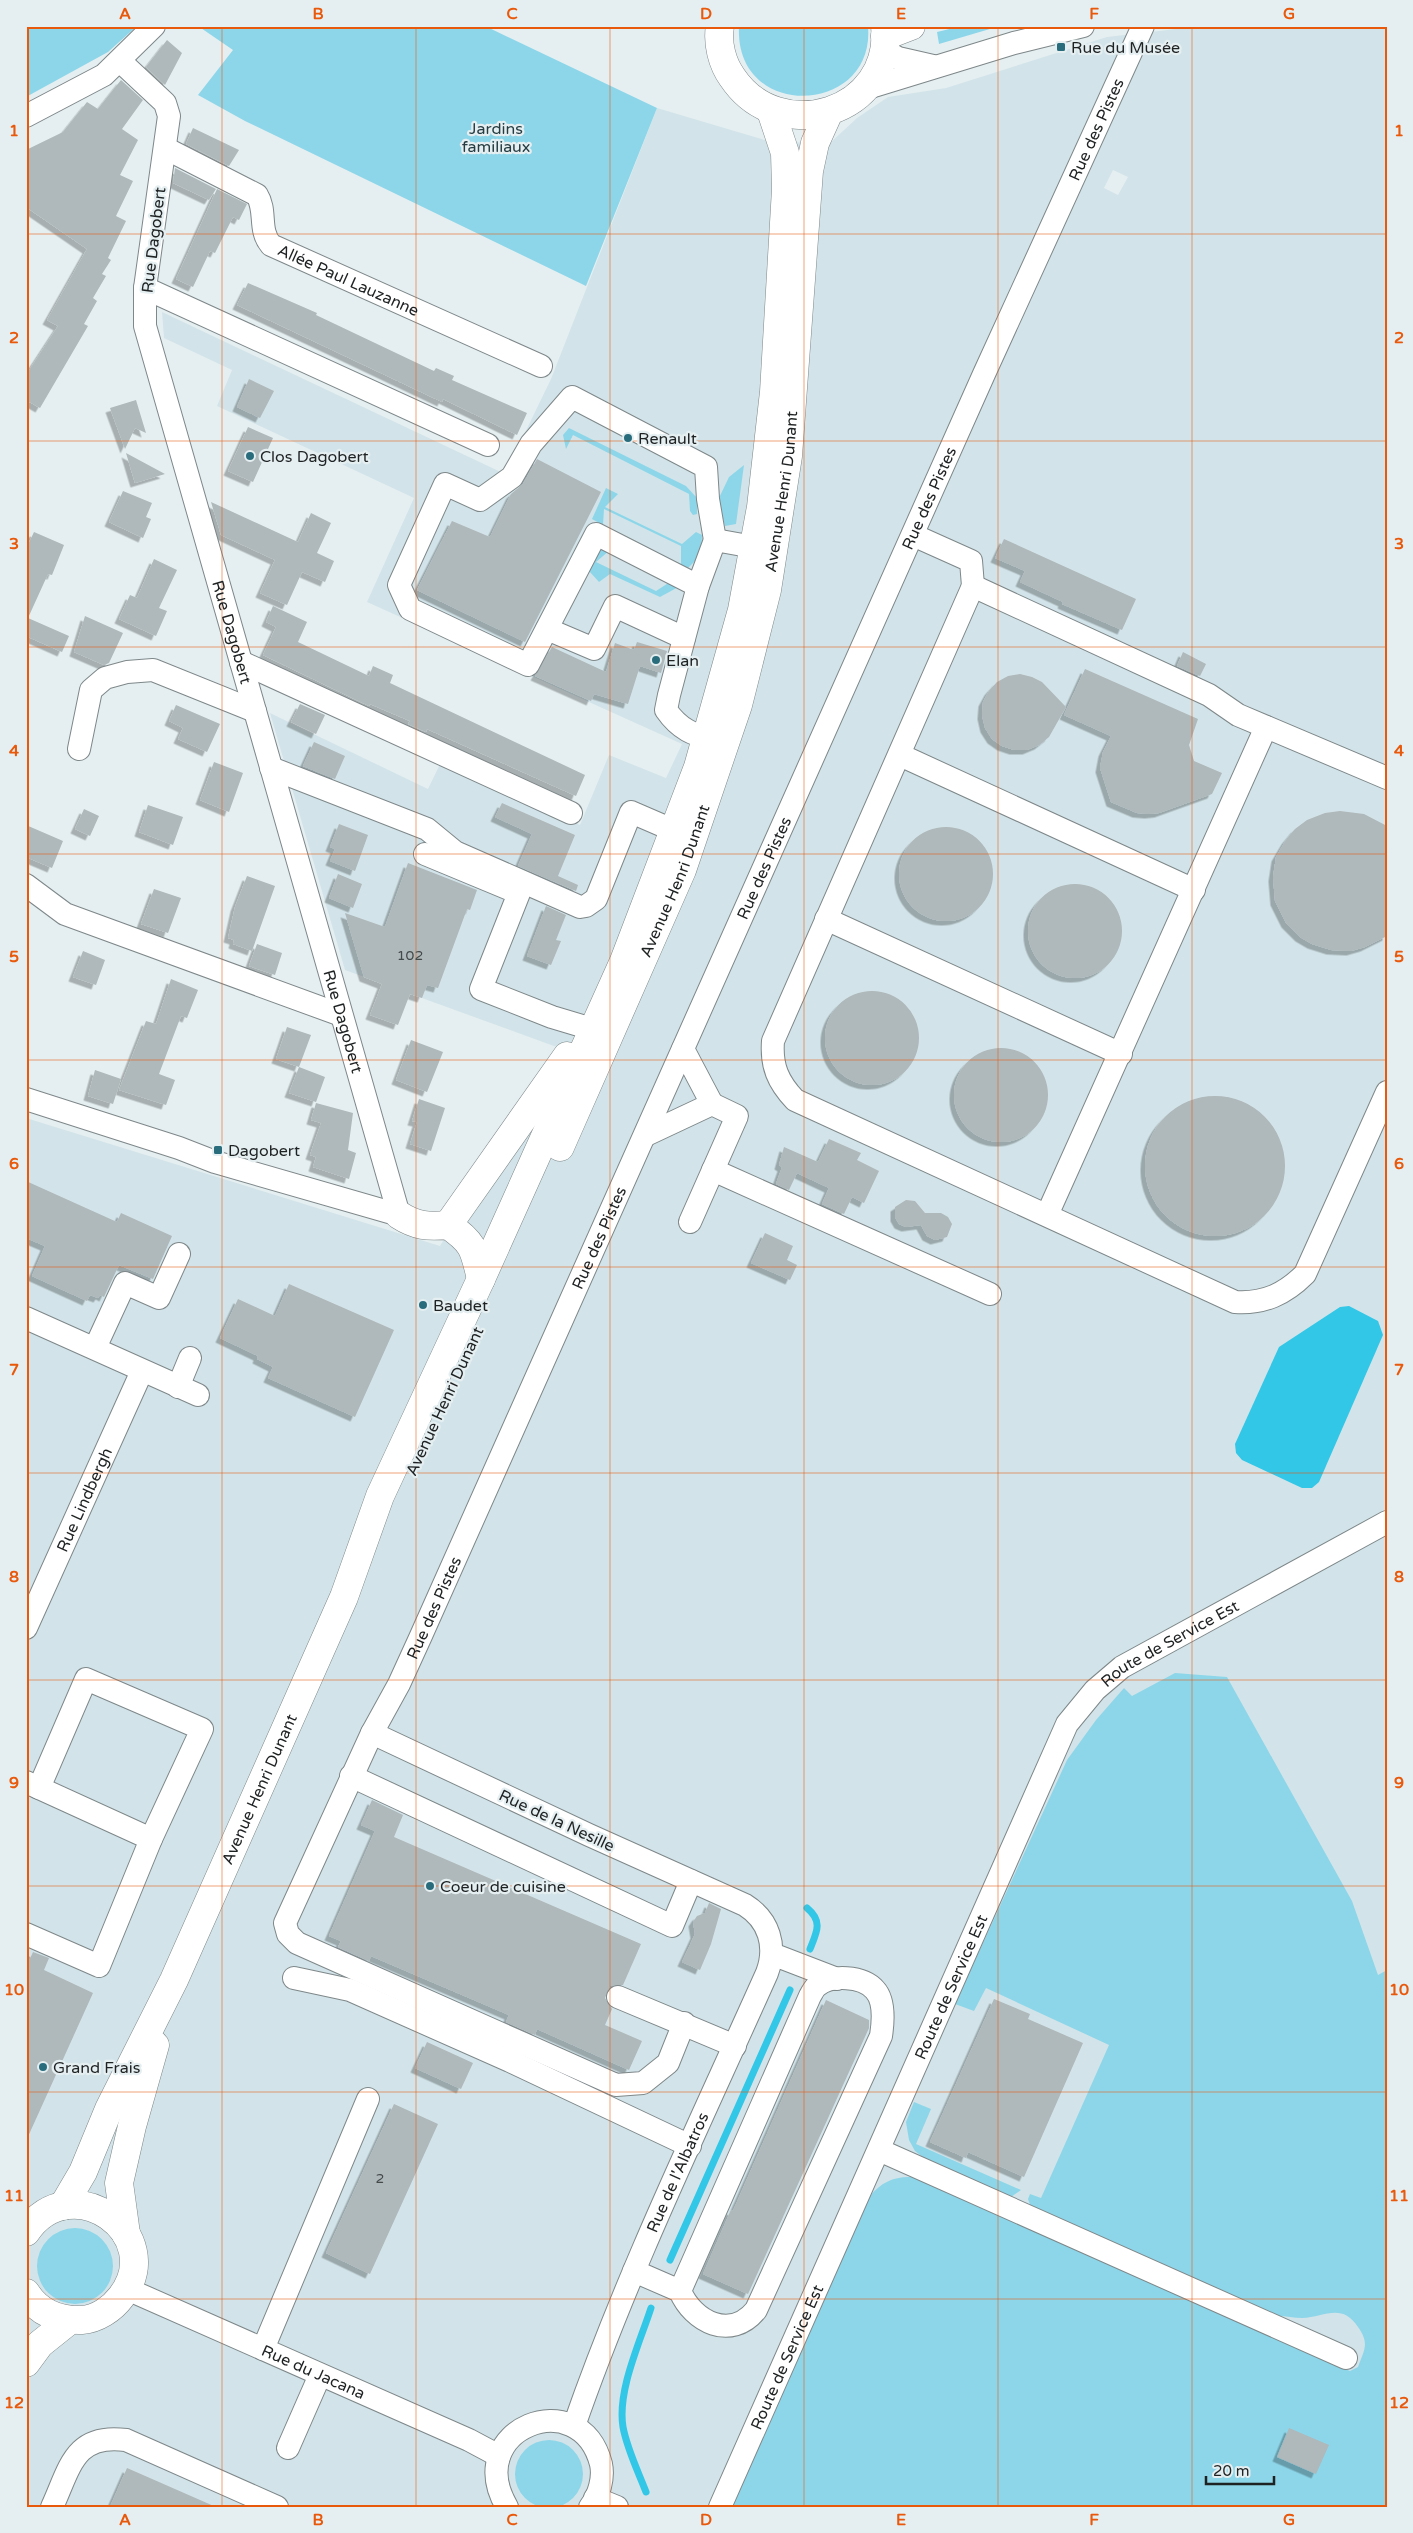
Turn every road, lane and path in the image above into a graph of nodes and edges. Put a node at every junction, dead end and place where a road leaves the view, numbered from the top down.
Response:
1 (154, 26) edge
2 (720, 26) edge
3 (911, 26) edge
4 (1083, 26) edge
5 (1143, 26) edge
6 (884, 38) edge
7 (121, 53) junction
8 (934, 67) junction
9 (864, 89) junction
10 (771, 111) junction
11 (829, 112) junction
12 (26, 116) edge
13 (165, 148) junction
14 (145, 288) junction
15 (541, 366) dead end
16 (488, 445) dead end
17 (912, 535) junction
18 (715, 540) junction
19 (763, 548) junction
20 (698, 586) junction
21 (973, 586) junction
22 (547, 629) junction
23 (684, 638) junction
24 (241, 662) junction
25 (255, 711) junction
26 (1266, 727) junction
27 (716, 741) junction
28 (79, 748) dead end
29 (900, 755) junction
30 (272, 768) junction
31 (1387, 778) edge
32 (571, 812) dead end
33 (675, 831) junction
34 (425, 854) dead end
35 (26, 885) edge
36 (1194, 890) junction
37 (826, 918) junction
38 (342, 1015) junction
39 (592, 1029) junction
40 (683, 1049) junction
41 (1121, 1054) junction
42 (1387, 1092) edge
43 (26, 1099) edge
44 (712, 1104) junction
45 (646, 1135) junction
46 (713, 1170) junction
47 (399, 1215) junction
48 (1047, 1215) junction
49 (690, 1222) dead end
50 (448, 1224) junction
51 (179, 1254) dead end
52 (481, 1279) junction
53 (990, 1294) dead end
54 (26, 1318) edge
55 (95, 1348) junction
56 (190, 1358) dead end
57 (142, 1371) junction
58 (1387, 1522) edge
59 (344, 1597) junction
60 (26, 1628) edge
61 (372, 1733) junction
62 (352, 1776) junction
63 (33, 1785) edge
64 (151, 1839) junction
65 (691, 1881) junction
66 (763, 1921) joint
67 (26, 1934) edge
68 (772, 1954) junction
69 (294, 1978) dead end
70 (836, 1979) junction
71 (174, 1980) junction
72 (618, 1997) dead end
73 (684, 2023) junction
74 (735, 2046) junction
75 (368, 2098) dead end
76 (690, 2146) junction
77 (879, 2150) junction
78 (63, 2206) junction
79 (28, 2226) edge
80 (126, 2234) junction
81 (634, 2272) junction
82 (127, 2289) junction
83 (680, 2291) junction
84 (26, 2293) edge
85 (70, 2320) junction
86 (263, 2349) junction
87 (1346, 2358) dead end
88 (26, 2363) edge
89 (320, 2375) junction
90 (574, 2426) junction
91 (288, 2448) dead end
92 (499, 2456) junction
93 (592, 2502) edge
94 (52, 2507) edge
95 (277, 2507) edge
96 (508, 2507) edge
97 (617, 2507) edge
98 (720, 2507) edge

1 - 7 street
2 - 10 main road
3 - 6 main road
4 - 8 street
5 - 17 street, Rue des Pistes
6 - 8 street
6 - 9 main road
7 - 12 street
7 - 13 street, Rue Dagobert
8 - 9 street
9 - 11 main road
10 - 11 main road
10 - 19 main road, Avenue Henri Dunant
11 - 19 main road, Avenue Henri Dunant
13 - 14 street, Rue Dagobert
13 - 15 street, Allée Paul Lauzanne
14 - 16 street
14 - 24 street, Rue Dagobert
17 - 21 street
17 - 40 street, Rue des Pistes
18 - 19 street
18 - 20 street
18 - 22 street
19 - 27 main road, Avenue Henri Dunant
20 - 22 street
20 - 23 street
21 - 26 street
21 - 29 street
22 - 23 street
23 - 27 street
24 - 25 street, Rue Dagobert
24 - 32 street
25 - 28 street
25 - 30 street, Rue Dagobert
26 - 31 street
26 - 36 street
27 - 33 main road, Avenue Henri Dunant
27 - 59 main road, Avenue Henri Dunant
29 - 36 street
29 - 37 street
30 - 33 street
30 - 38 street, Rue Dagobert
33 - 39 main road, Avenue Henri Dunant
34 - 39 street
35 - 38 street
36 - 41 street
37 - 41 street
37 - 48 street
38 - 47 street, Rue Dagobert
39 - 50 main road
39 - 52 main road, Avenue Henri Dunant
40 - 44 street
40 - 45 street, Rue des Pistes
41 - 48 street
42 - 48 street
43 - 47 street
44 - 45 street
44 - 46 street
45 - 61 street, Rue des Pistes
46 - 49 street
46 - 53 street
47 - 50 main road
50 - 52 main road
51 - 55 street
52 - 59 main road, Avenue Henri Dunant
54 - 55 street
55 - 57 street
56 - 57 street
57 - 60 street, Rue Lindbergh
58 - 77 street, Route de Service Est
59 - 71 main road, Avenue Henri Dunant
61 - 62 street
61 - 65 street, Rue de la Nesille
62 - 65 street
62 - 73 street
63 - 64 street
63 - 64 street
64 - 67 street
65 - 66 street, Rue de la Nesille
66 - 68 street, Rue de l'Albatros
68 - 70 street
68 - 74 street, Rue de l'Albatros
69 - 76 street
70 - 83 street
70 - 83 street
71 - 78 main road, Avenue Henri Dunant
71 - 80 main road, Avenue Henri Dunant
72 - 73 street
73 - 74 street
74 - 76 street, Rue de l'Albatros
75 - 86 street
76 - 81 street, Rue de l'Albatros
77 - 87 street
77 - 98 street, Route de Service Est
78 - 79 main road
78 - 80 main road
80 - 82 main road, Avenue Henri Dunant
81 - 83 street
81 - 90 street, Rue de l'Albatros
82 - 85 main road
82 - 86 street, Rue du Jacana
84 - 85 main road
85 - 88 main road
86 - 89 street, Rue du Jacana
89 - 91 street
89 - 92 street, Rue du Jacana
90 - 92 street
90 - 93 street
92 - 96 street
93 - 97 street
94 - 95 street

